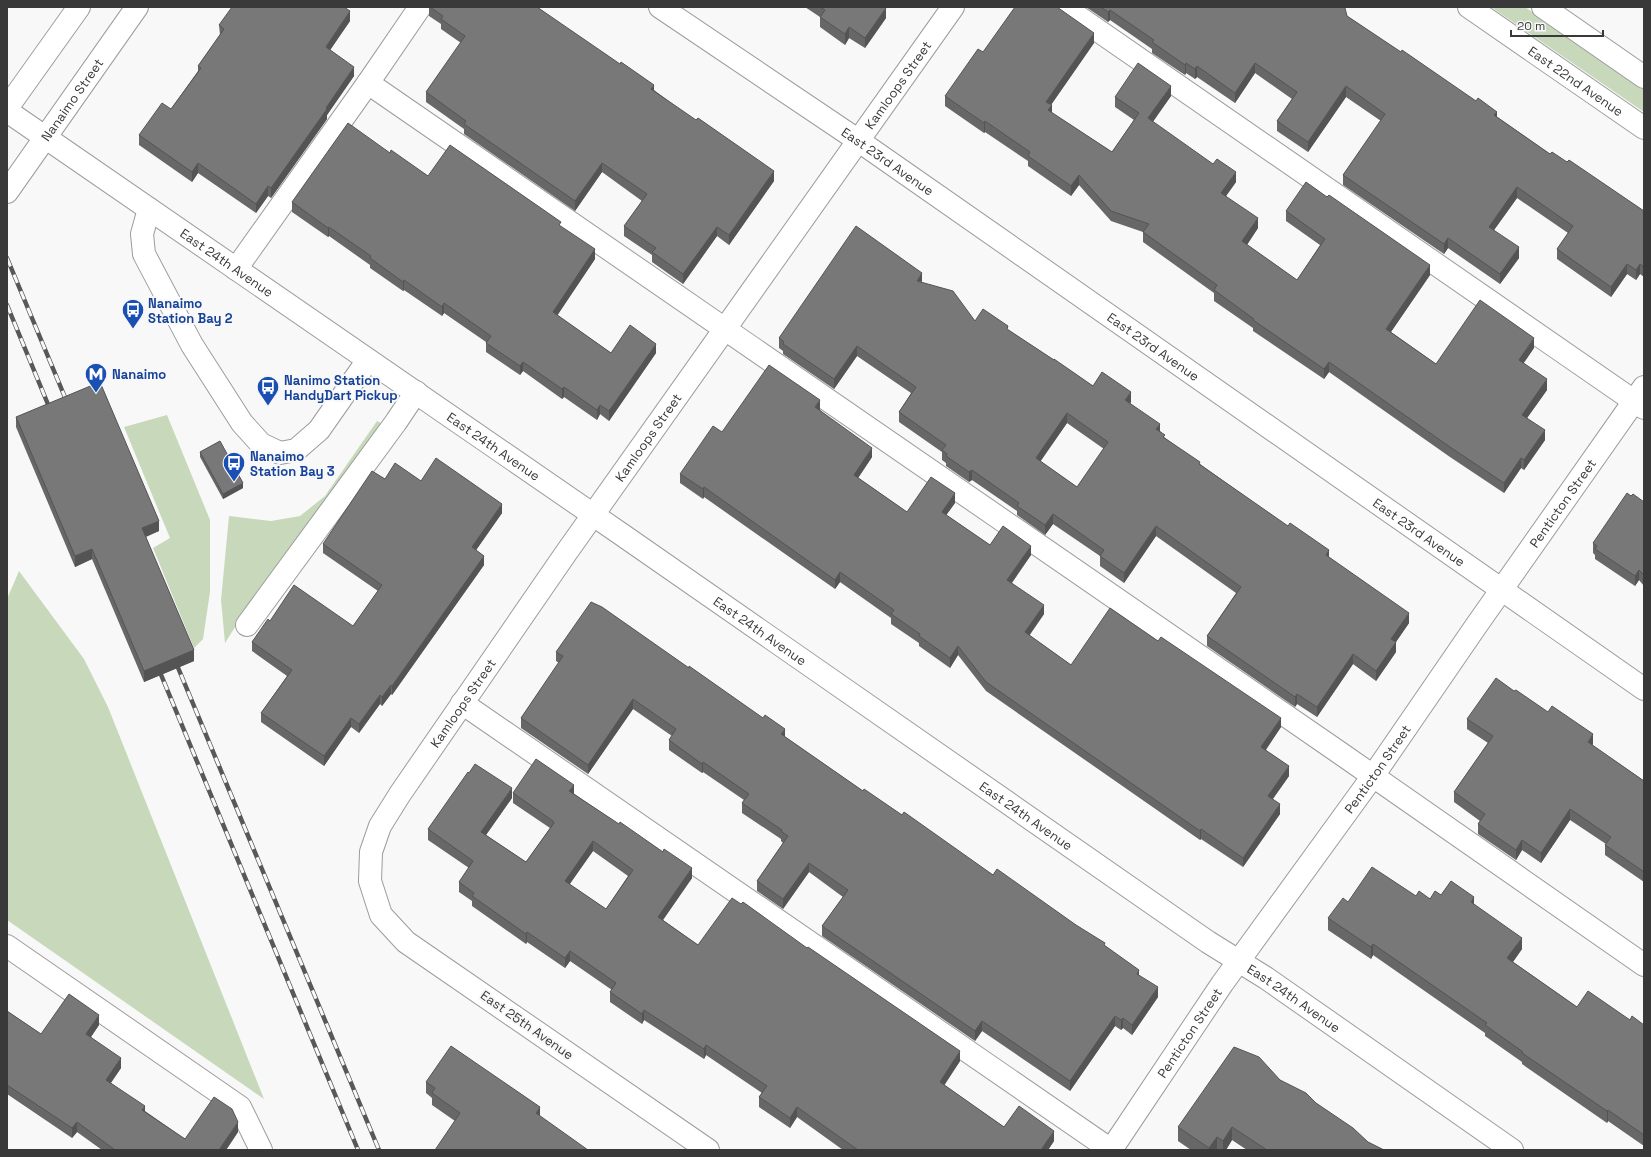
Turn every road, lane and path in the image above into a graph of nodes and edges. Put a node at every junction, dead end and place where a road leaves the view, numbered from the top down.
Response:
1 (79, 7) edge
2 (137, 7) edge
3 (420, 7) edge
4 (660, 7) edge
5 (953, 7) edge
6 (1064, 7) edge
7 (1469, 7) edge
8 (1543, 7) edge
9 (1644, 76) edge
10 (368, 83) junction
11 (7, 108) edge
12 (7, 111) edge
13 (1644, 128) edge
14 (45, 138) junction
15 (859, 141) junction
16 (7, 192) edge
17 (149, 209) junction
18 (236, 269) junction
19 (724, 329) junction
20 (368, 360) junction
21 (416, 392) junction
22 (1641, 399) edge
23 (593, 515) junction
24 (1502, 589) junction
25 (247, 625) dead end
26 (1644, 689) edge
27 (462, 703) junction
28 (1373, 776) junction
29 (370, 880) joint
30 (7, 946) edge
31 (1239, 961) junction
32 (1644, 965) edge
33 (261, 1150) edge
34 (708, 1150) edge
35 (1111, 1150) edge
36 (1512, 1150) edge

1 - 11 street
2 - 14 street, Nanaimo Street
3 - 10 street
4 - 15 street, East 23rd Avenue
5 - 15 street, Kamloops Street
6 - 22 street
7 - 13 street, East 22nd Avenue
8 - 9 street
10 - 18 street
10 - 19 street
12 - 14 street, East 24th Avenue
14 - 16 street, Nanaimo Street
14 - 17 street, East 24th Avenue
15 - 19 street, Kamloops Street
15 - 24 street, East 23rd Avenue
17 - 18 street, East 24th Avenue
17 - 20 street
18 - 20 street, East 24th Avenue
19 - 23 street, Kamloops Street
19 - 28 street
20 - 21 street, East 24th Avenue
21 - 23 street, East 24th Avenue
21 - 25 street
22 - 24 street, Penticton Street
23 - 27 street, Kamloops Street
23 - 31 street, East 24th Avenue
24 - 26 street, East 23rd Avenue
24 - 28 street, Penticton Street
27 - 29 street, Kamloops Street
27 - 35 street
28 - 31 street, Penticton Street
28 - 32 street
29 - 34 street, East 25th Avenue
30 - 33 street
31 - 35 street, Penticton Street
31 - 36 street, East 24th Avenue

